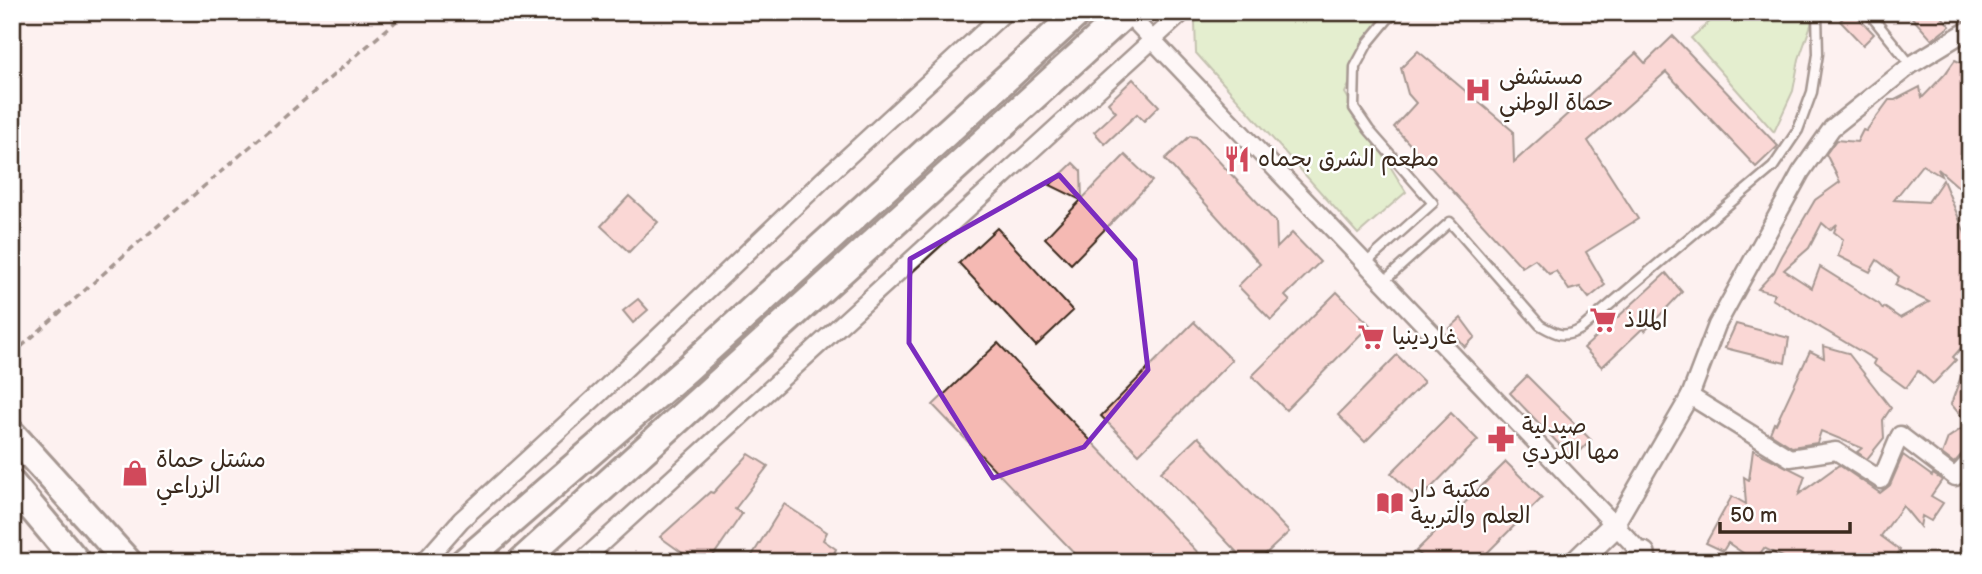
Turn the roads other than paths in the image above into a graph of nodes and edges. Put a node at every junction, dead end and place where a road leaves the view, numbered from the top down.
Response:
1 (1005, 12) edge
2 (1079, 12) edge
3 (1183, 12) edge
4 (1396, 12) edge
5 (1817, 12) edge
6 (1868, 12) edge
7 (1127, 13) edge
8 (1970, 29) edge
9 (1153, 40) junction
10 (1911, 65) junction
11 (1366, 263) junction
12 (1383, 282) junction
13 (1690, 396) junction
14 (12, 434) edge
15 (1970, 461) edge
16 (12, 484) edge
17 (1615, 525) junction
18 (1642, 559) edge
19 (77, 562) edge
20 (128, 562) edge
21 (424, 562) edge
22 (464, 562) edge
23 (521, 562) edge
24 (581, 562) edge
25 (1577, 562) edge

1 - 21 street
2 - 22 main road
3 - 9 street
4 - 11 lane
5 - 12 lane
6 - 10 lane
7 - 9 street
7 - 23 main road
8 - 10 street
9 - 11 street
9 - 24 street
10 - 13 street
11 - 12 street
12 - 17 street
13 - 15 street
13 - 17 street
14 - 20 main road
16 - 19 main road
17 - 18 street
17 - 25 main road

